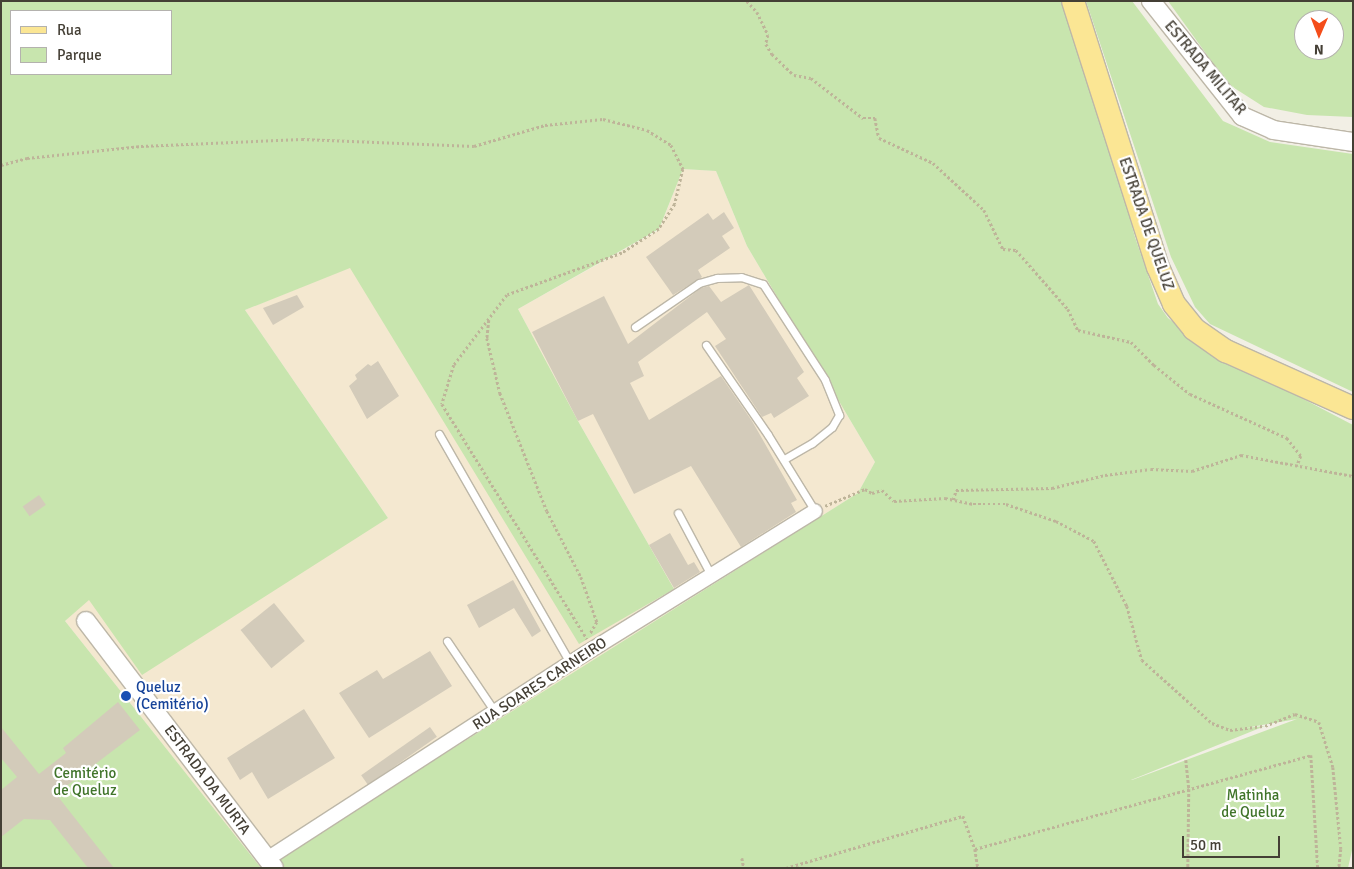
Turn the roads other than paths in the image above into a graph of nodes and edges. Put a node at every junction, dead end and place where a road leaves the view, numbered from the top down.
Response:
1 (1073, 1) edge
2 (1151, 1) edge
3 (1353, 142) edge
4 (634, 327) dead end
5 (706, 345) dead end
6 (1353, 408) edge
7 (439, 434) dead end
8 (784, 459) junction
9 (814, 511) joint
10 (678, 513) dead end
11 (712, 578) junction
12 (86, 621) dead end
13 (447, 641) dead end
14 (570, 663) junction
15 (495, 712) junction
16 (270, 864) edge

1 - 6 main road, ESTRADA DE QUELUZ
2 - 3 street, ESTRADA MILITAR
4 - 8 lane
5 - 8 lane
7 - 14 lane
8 - 9 lane
9 - 11 street, RUA SOARES CARNEIRO
10 - 11 lane
11 - 14 street, RUA SOARES CARNEIRO
12 - 16 street, ESTRADA DA MURTA
13 - 15 lane
14 - 15 street, RUA SOARES CARNEIRO
15 - 16 street, RUA SOARES CARNEIRO

